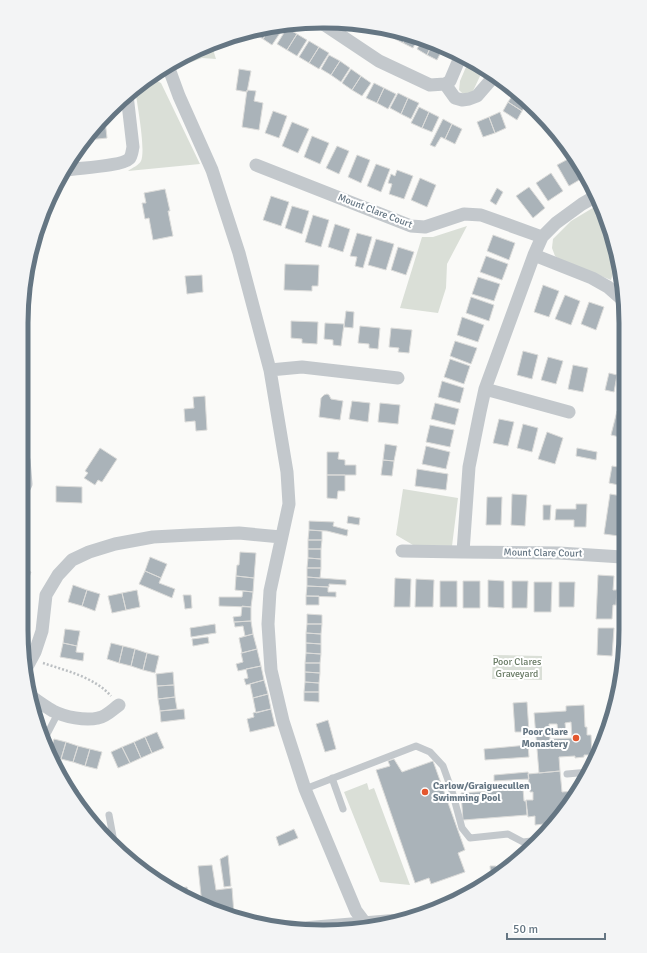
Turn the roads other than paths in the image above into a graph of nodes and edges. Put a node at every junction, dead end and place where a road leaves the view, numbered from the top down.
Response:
1 (330, 28) edge
2 (459, 61) edge
3 (170, 72) edge
4 (490, 81) dead end
5 (445, 84) junction
6 (128, 102) edge
7 (256, 165) dead end
8 (72, 169) edge
9 (592, 199) edge
10 (542, 237) junction
11 (534, 255) junction
12 (617, 295) edge
13 (270, 370) junction
14 (398, 378) dead end
15 (485, 389) junction
16 (569, 412) dead end
17 (282, 537) junction
18 (402, 551) dead end
19 (463, 552) junction
20 (619, 557) edge
21 (30, 661) edge
22 (37, 700) edge
23 (119, 704) road end
24 (58, 713) junction
25 (47, 734) edge
26 (582, 773) edge
27 (567, 774) dead end
28 (332, 778) junction
29 (305, 789) junction
30 (343, 809) dead end
31 (109, 815) dead end
32 (113, 836) edge
33 (529, 841) edge
34 (363, 922) edge

1 - 5 street
2 - 5 street
3 - 13 street
4 - 5 street
6 - 8 street
7 - 10 street, Mount Clare Court
9 - 10 street
10 - 11 street
11 - 12 street
11 - 15 street
13 - 14 street
13 - 17 street
15 - 16 street
15 - 19 street
17 - 21 street
17 - 29 street
18 - 19 street, Mount Clare Court
19 - 20 street, Mount Clare Court
22 - 24 street
23 - 24 street
24 - 25 lane
26 - 27 lane
28 - 29 lane
28 - 30 lane
28 - 33 lane
29 - 34 street
31 - 32 lane

